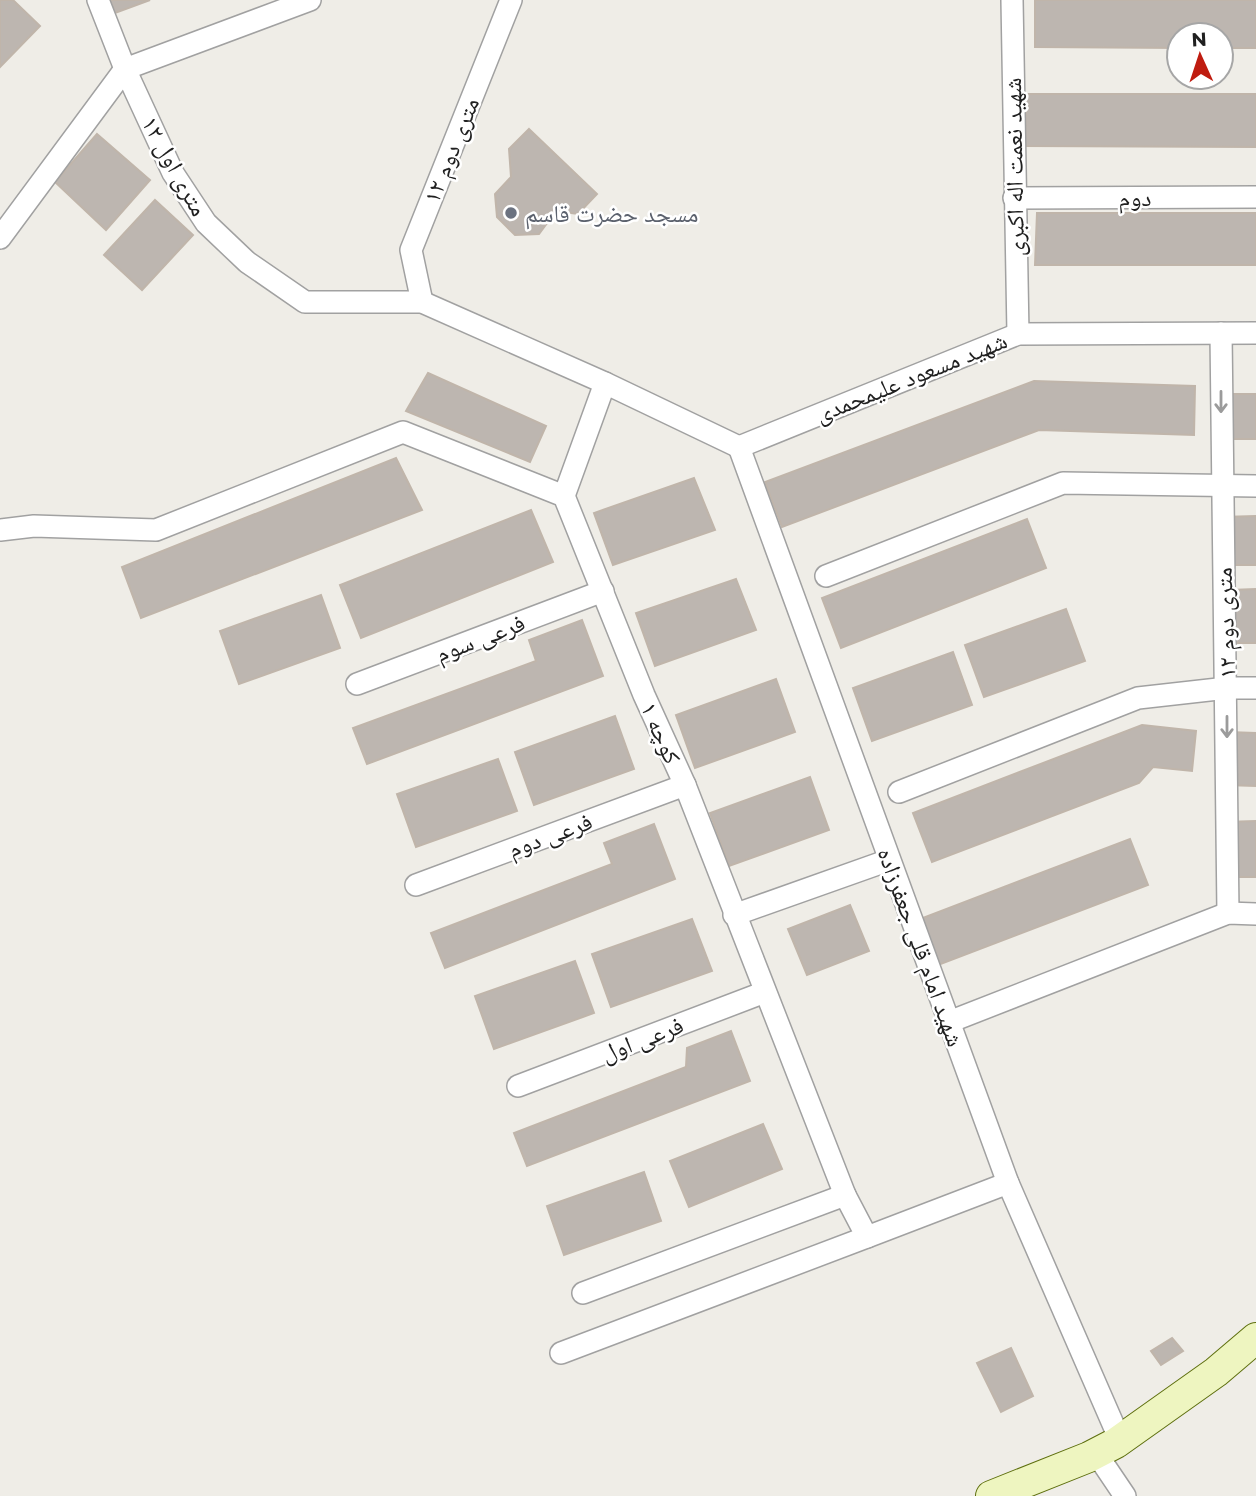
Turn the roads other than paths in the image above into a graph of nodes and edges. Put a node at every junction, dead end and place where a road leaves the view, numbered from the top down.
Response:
1 (98, 0) edge
2 (310, 0) edge
3 (511, 0) edge
4 (1012, 0) edge
5 (125, 69) junction
6 (1256, 197) edge
7 (1014, 198) junction
8 (0, 238) edge
9 (422, 302) junction
10 (1256, 333) edge
11 (1018, 334) junction
12 (1221, 334) junction
13 (605, 383) junction
14 (739, 447) junction
15 (1222, 486) junction
16 (1256, 486) edge
17 (565, 496) junction
18 (0, 530) edge
19 (826, 576) dead end
20 (603, 591) junction
21 (357, 684) dead end
22 (1227, 688) junction
23 (1256, 688) edge
24 (685, 785) junction
25 (899, 792) dead end
26 (889, 860) junction
27 (416, 885) dead end
28 (1228, 913) junction
29 (1256, 914) edge
30 (734, 915) junction
31 (765, 992) junction
32 (949, 1022) junction
33 (518, 1086) dead end
34 (1008, 1183) junction
35 (845, 1195) junction
36 (867, 1237) junction
37 (583, 1293) dead end
38 (1256, 1338) edge
39 (561, 1353) dead end
40 (1108, 1447) junction
41 (991, 1496) edge
42 (1125, 1496) edge

1 - 5 street, ۱۲ متری اول
2 - 5 street
3 - 9 street, ۱۲ متری دوم
4 - 7 street, شهید نعمت اله اکبری
5 - 8 street
5 - 9 street, ۱۲ متری اول
6 - 7 street, دوم
7 - 11 street, شهید نعمت اله اکبری
9 - 13 street
10 - 12 street, شهید مسعود علیمحمدی
11 - 12 street, شهید مسعود علیمحمدی
11 - 14 street, شهید مسعود علیمحمدی
12 -> 15 street, ۱۲ متری دوم
13 - 14 street
13 - 17 street
14 - 26 street, شهید امام قلی جعفرزاده
15 - 16 street
15 - 19 street
15 - 22 street, ۱۲ متری دوم
17 - 18 street
17 - 20 street, کوچه ۱
20 - 21 street, فرعی سوم
20 - 24 street, کوچه ۱
22 - 23 street
22 - 25 street
22 -> 28 street, ۱۲ متری دوم
24 - 27 street, فرعی دوم
24 - 30 street, کوچه ۱
26 - 30 street
26 - 32 street, شهید امام قلی جعفرزاده
28 - 29 street
28 - 32 street
30 - 31 street, کوچه ۱
31 - 33 street, فرعی اول
31 - 35 street, کوچه ۱
32 - 34 street, شهید امام قلی جعفرزاده
34 - 36 street
34 - 40 street, شهید امام قلی جعفرزاده
35 - 36 street, کوچه ۱
35 - 37 street
36 - 39 street
38 - 40 main road
40 - 41 main road
40 - 42 street, شهید امام قلی جعفرزاده

